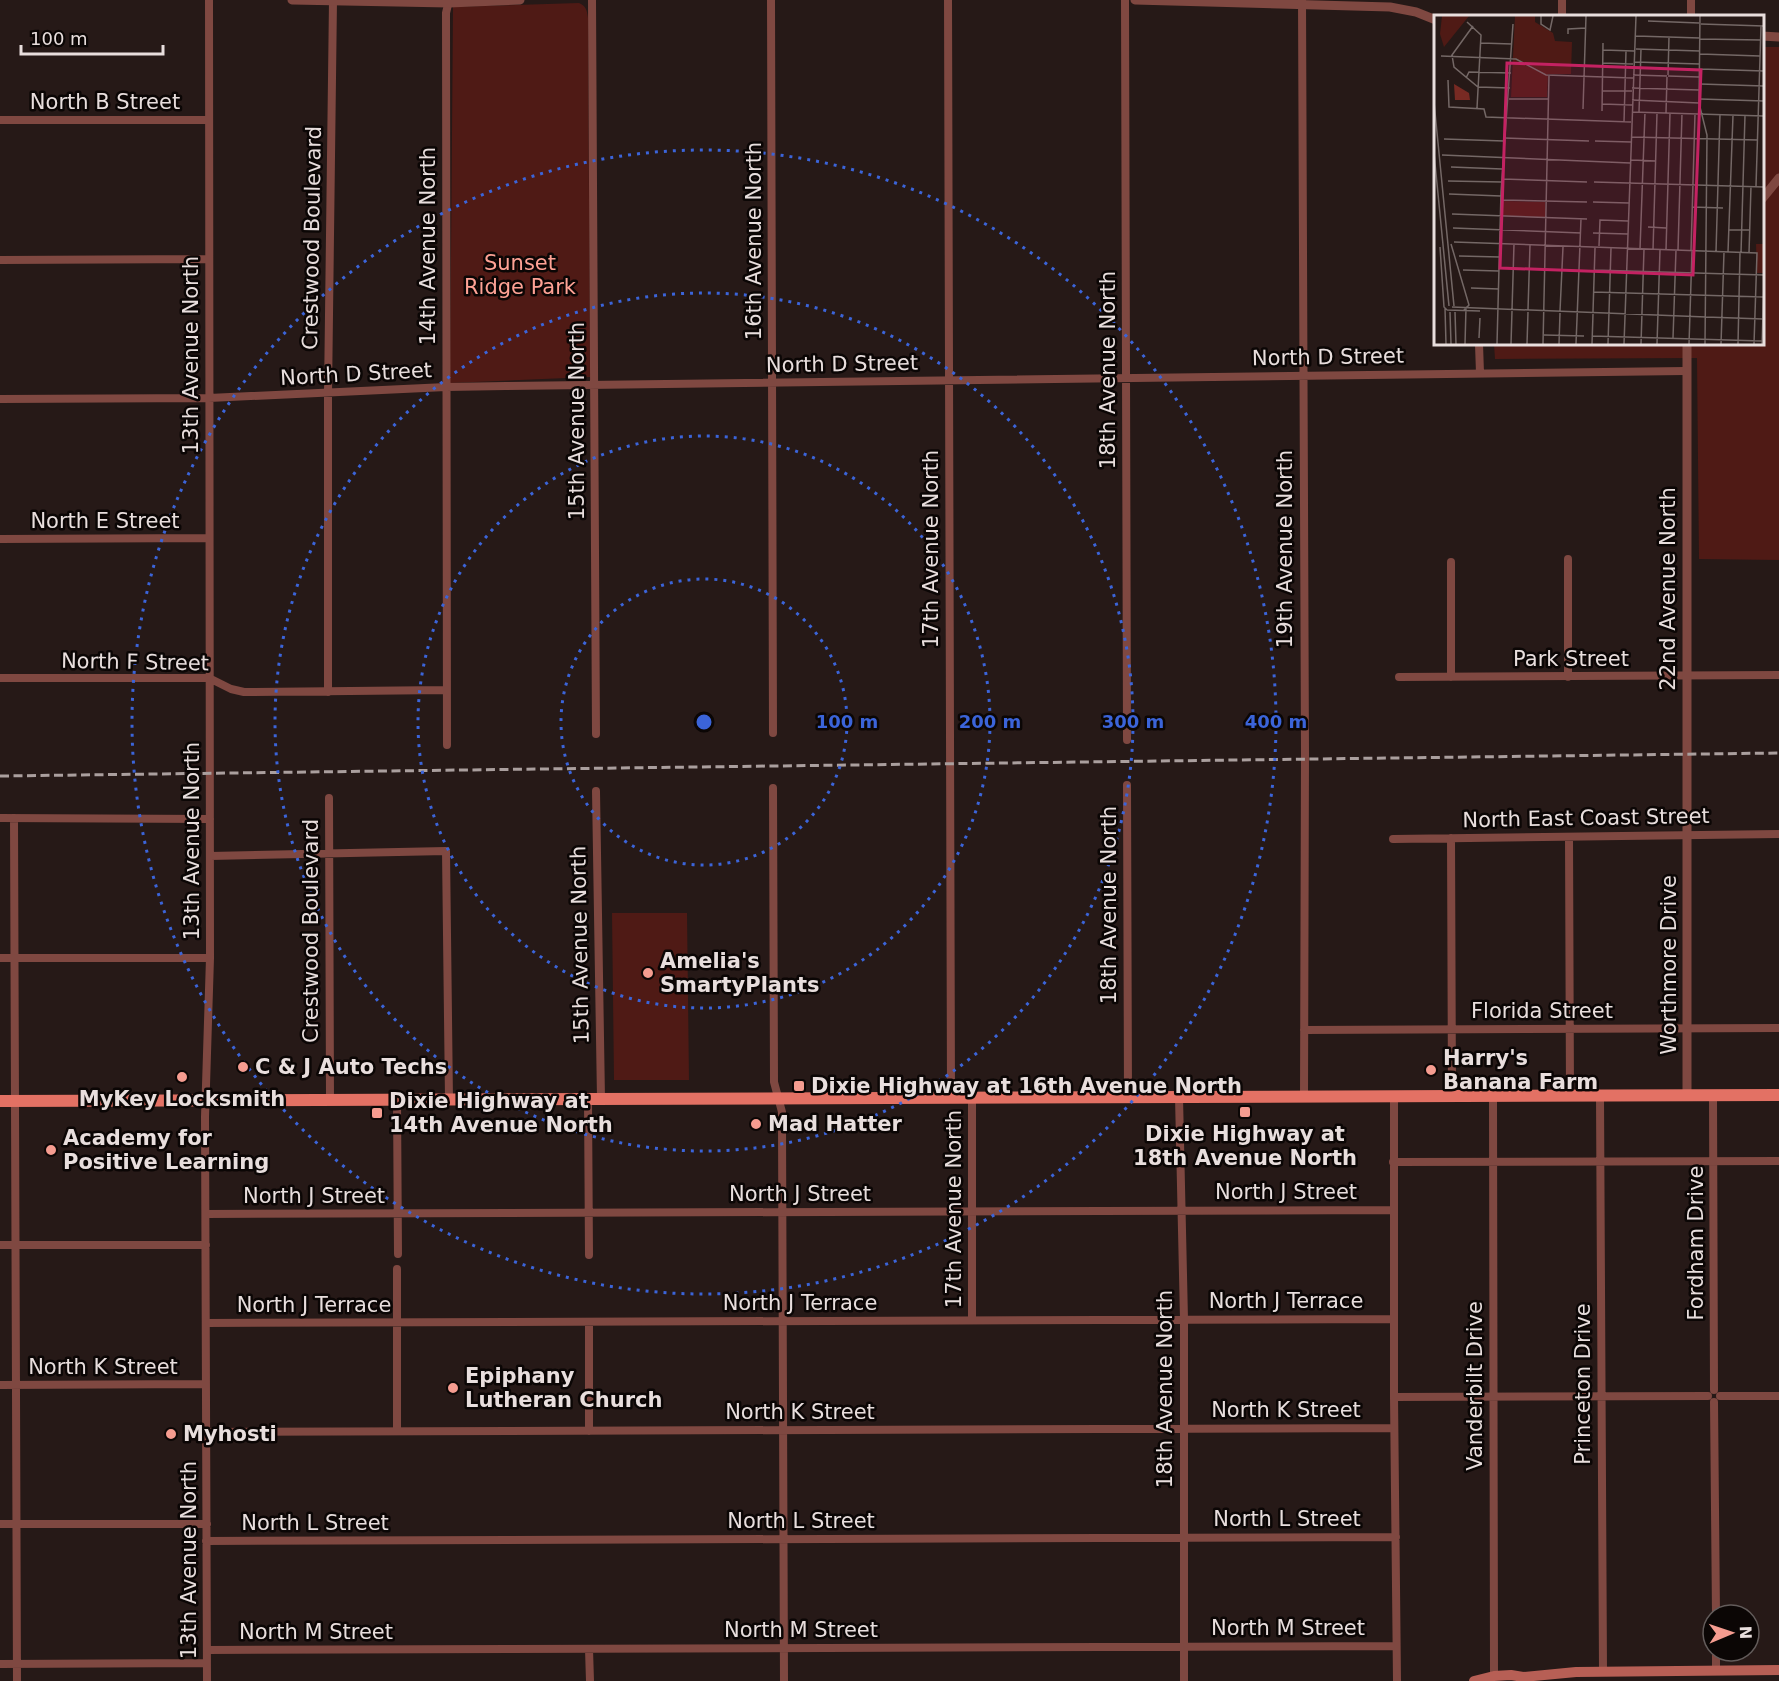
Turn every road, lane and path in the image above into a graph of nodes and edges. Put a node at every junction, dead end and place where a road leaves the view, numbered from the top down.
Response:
1 (209, 0) edge
2 (292, 0) edge
3 (333, 0) edge
4 (520, 0) edge
5 (592, 0) edge
6 (771, 0) edge
7 (948, 0) edge
8 (1125, 0) edge
9 (1135, 0) edge
10 (449, 2) edge
11 (1302, 2) edge
12 (1434, 19) edge
13 (1764, 36) edge
14 (1779, 37) edge
15 (0, 120) edge
16 (209, 120) junction
17 (1779, 178) edge
18 (1764, 197) edge
19 (209, 259) junction
20 (0, 260) edge
21 (1479, 345) edge
22 (1687, 345) edge
23 (1685, 371) junction
24 (1480, 374) junction
25 (1303, 376) junction
26 (1126, 378) junction
27 (949, 380) junction
28 (772, 383) junction
29 (595, 385) junction
30 (446, 387) junction
31 (328, 393) junction
32 (209, 398) junction
33 (0, 399) edge
34 (209, 538) junction
35 (0, 539) edge
36 (1568, 559) dead end
37 (1450, 561) dead end
38 (1779, 675) edge
39 (1686, 676) junction
40 (1451, 677) junction
41 (1568, 677) junction
42 (0, 678) edge
43 (210, 678) junction
44 (1399, 678) dead end
45 (446, 690) junction
46 (328, 692) junction
47 (773, 733) dead end
48 (596, 734) dead end
49 (1127, 740) dead end
50 (447, 745) dead end
51 (1127, 785) dead end
52 (773, 788) dead end
53 (596, 791) dead end
54 (329, 798) dead end
55 (0, 818) edge
56 (14, 818) junction
57 (210, 819) junction
58 (1779, 834) edge
59 (1687, 835) junction
60 (1569, 837) junction
61 (1451, 838) junction
62 (1393, 839) dead end
63 (329, 853) junction
64 (210, 856) junction
65 (0, 958) edge
66 (14, 958) junction
67 (210, 958) junction
68 (1779, 1028) edge
69 (1569, 1029) junction
70 (1687, 1029) junction
71 (1304, 1030) junction
72 (1451, 1030) junction
73 (1779, 1095) edge
74 (1394, 1096) junction
75 (1452, 1096) junction
76 (1492, 1096) junction
77 (1570, 1096) junction
78 (1600, 1096) junction
79 (1687, 1096) junction
80 (1713, 1096) junction
81 (1128, 1097) junction
82 (1179, 1097) junction
83 (1304, 1097) junction
84 (951, 1098) junction
85 (972, 1098) junction
86 (594, 1099) junction
87 (779, 1099) junction
88 (330, 1100) junction
89 (397, 1100) junction
90 (449, 1100) junction
91 (0, 1101) edge
92 (15, 1101) junction
93 (206, 1101) junction
94 (1779, 1161) edge
95 (1393, 1162) junction
96 (1493, 1162) junction
97 (1600, 1162) junction
98 (1713, 1162) junction
99 (1180, 1210) junction
100 (1394, 1210) junction
101 (972, 1211) junction
102 (783, 1212) junction
103 (589, 1213) junction
104 (206, 1214) junction
105 (397, 1214) junction
106 (0, 1245) edge
107 (15, 1245) junction
108 (206, 1245) junction
109 (398, 1254) dead end
110 (589, 1255) dead end
111 (398, 1269) dead end
112 (1184, 1319) junction
113 (1394, 1319) junction
114 (972, 1320) junction
115 (783, 1321) junction
116 (397, 1322) junction
117 (589, 1322) junction
118 (206, 1323) junction
119 (206, 1384) junction
120 (0, 1385) edge
121 (16, 1385) junction
122 (1601, 1396) junction
123 (1714, 1396) junction
124 (1779, 1396) edge
125 (1394, 1397) junction
126 (1494, 1397) junction
127 (1184, 1428) junction
128 (1394, 1428) junction
129 (783, 1430) junction
130 (397, 1431) junction
131 (589, 1431) junction
132 (206, 1432) junction
133 (0, 1524) edge
134 (16, 1524) junction
135 (207, 1524) junction
136 (1396, 1537) junction
137 (1184, 1538) junction
138 (784, 1539) junction
139 (207, 1541) junction
140 (1716, 1603) edge
141 (1396, 1646) junction
142 (1184, 1647) junction
143 (784, 1648) junction
144 (589, 1649) junction
145 (207, 1650) junction
146 (207, 1663) junction
147 (1716, 1663) edge
148 (0, 1664) edge
149 (17, 1664) junction
150 (1603, 1671) junction
151 (1716, 1671) junction
152 (1779, 1671) edge
153 (1494, 1676) junction
154 (1654, 1676) edge
155 (1520, 1680) edge
156 (17, 1681) edge
157 (207, 1681) edge
158 (590, 1681) edge
159 (784, 1681) edge
160 (1184, 1681) edge
161 (1397, 1681) edge
162 (1474, 1681) edge

1 - 16 street, 13th Avenue North
2 - 3 street
3 - 10 street
3 - 31 street, Crestwood Boulevard
4 - 10 street
5 - 29 street, 15th Avenue North
6 - 28 street, 16th Avenue North
7 - 27 street, 17th Avenue North
8 - 26 street, 18th Avenue North
9 - 11 street
10 - 30 street, 14th Avenue North
11 - 12 street
11 - 25 street, 19th Avenue North
13 - 14 street
15 - 16 street, North B Street
16 - 19 street, 13th Avenue North
17 - 18 street
19 - 20 street
19 - 32 street, 13th Avenue North
21 - 24 street
22 - 23 street, 22nd Avenue North
23 - 24 street, North D Street
23 - 39 street, 22nd Avenue North
24 - 25 street, North D Street
25 - 26 street, North D Street
25 - 71 street, 19th Avenue North
26 - 27 street, North D Street
26 - 49 street, 18th Avenue North
27 - 28 street, North D Street
27 - 84 street, 17th Avenue North
28 - 29 street, North D Street
28 - 47 street, 16th Avenue North
29 - 30 street, North D Street
29 - 48 street, 15th Avenue North
30 - 31 street, North D Street
30 - 45 street, 14th Avenue North
31 - 32 street, North D Street
31 - 46 street, Crestwood Boulevard
32 - 33 street, North D Street
32 - 34 street, 13th Avenue North
34 - 35 street, North E Street
34 - 43 street, 13th Avenue North
36 - 41 street
37 - 40 street
38 - 39 street, Park Street
39 - 41 street, Park Street
39 - 59 street, 22nd Avenue North
40 - 41 street, Park Street
40 - 44 street, Park Street
42 - 43 street, North F Street
43 - 46 street, North F Street
43 - 57 street, 13th Avenue North
45 - 46 street, North F Street
45 - 50 street, 14th Avenue North
51 - 81 street, 18th Avenue North
52 - 87 street
53 - 86 street, 15th Avenue North
54 - 63 street, Crestwood Boulevard
55 - 56 street
56 - 57 street
56 - 66 street
57 - 64 street, 13th Avenue North
58 - 59 street, North East Coast Street
59 - 60 street, North East Coast Street
59 - 70 street, Worthmore Drive
60 - 61 street, North East Coast Street
60 - 69 street
61 - 62 street, North East Coast Street
61 - 72 street
63 - 64 street
63 - 88 street, Crestwood Boulevard
63 - 90 street
64 - 67 street, 13th Avenue North
65 - 66 street
66 - 67 street
66 - 92 street
67 - 93 street, 13th Avenue North
68 - 70 street, Florida Street
69 - 70 street, Florida Street
69 - 72 street, Florida Street
69 - 77 street
70 - 79 street, Worthmore Drive
71 - 72 street, Florida Street
71 - 83 street, 19th Avenue North
72 - 75 street
73 - 80 main road
74 - 75 main road
74 - 83 main road
74 - 95 street
75 - 76 main road
76 - 77 main road
76 - 96 street, Vanderbilt Drive
77 - 78 main road
78 - 79 main road
78 - 97 street, Princeton Drive
79 - 80 main road
80 - 98 street, Fordham Drive
81 - 82 main road
81 - 85 main road
82 - 83 main road
82 - 99 street, 18th Avenue North
84 - 85 main road
84 - 87 main road
85 - 101 street, 17th Avenue North
86 - 87 main road
86 - 90 main road
86 - 103 street, 15th Avenue North
87 - 102 street
88 - 89 main road
88 - 93 main road
89 - 90 main road
89 - 105 street
91 - 92 main road
92 - 93 main road
92 - 107 street
93 - 104 street, 13th Avenue North
94 - 98 street
95 - 96 street
95 - 100 street
96 - 97 street
96 - 126 street, Vanderbilt Drive
97 - 98 street
97 - 122 street, Princeton Drive
98 - 123 street, Fordham Drive
99 - 100 street, North J Street
99 - 101 street, North J Street
99 - 112 street, 18th Avenue North
100 - 113 street
101 - 102 street, North J Street
101 - 114 street, 17th Avenue North
102 - 103 street, North J Street
102 - 115 street
103 - 105 street, North J Street
103 - 110 street, 15th Avenue North
104 - 105 street, North J Street
104 - 108 street, 13th Avenue North
105 - 109 street
106 - 107 street
107 - 108 street
107 - 121 street
108 - 118 street, 13th Avenue North
111 - 116 street
112 - 113 street, North J Terrace
112 - 114 street, North J Terrace
112 - 127 street, 18th Avenue North
113 - 125 street
114 - 115 street, North J Terrace
115 - 117 street, North J Terrace
115 - 129 street
116 - 117 street, North J Terrace
116 - 118 street, North J Terrace
116 - 130 street
117 - 131 street
118 - 119 street, 13th Avenue North
119 - 121 street, North K Street
119 - 132 street, 13th Avenue North
120 - 121 street, North K Street
121 - 134 street
122 - 123 street
122 - 126 street
122 - 150 street, Princeton Drive
123 - 124 street
123 - 140 street, Fordham Drive
125 - 126 street
125 - 128 street
126 - 153 street, Vanderbilt Drive
127 - 128 street, North K Street
127 - 129 street, North K Street
127 - 137 street, 18th Avenue North
128 - 136 street
129 - 131 street, North K Street
129 - 138 street
130 - 131 street, North K Street
130 - 132 street, North K Street
132 - 135 street, 13th Avenue North
133 - 134 street
134 - 135 street
134 - 149 street
135 - 139 street, 13th Avenue North
136 - 137 street, North L Street
136 - 141 street
137 - 138 street, North L Street
137 - 142 street, 18th Avenue North
138 - 139 street, North L Street
138 - 143 street
139 - 145 street, 13th Avenue North
141 - 142 street, North M Street
141 - 161 street
142 - 143 street, North M Street
142 - 160 street, 18th Avenue North
143 - 144 street, North M Street
143 - 159 street
144 - 145 street, North M Street
144 - 158 street
145 - 146 street, 13th Avenue North
146 - 149 street
146 - 157 street, 13th Avenue North
147 - 151 street
148 - 149 street
149 - 156 street
150 - 154 main road
150 - 155 main road
151 - 152 main road
151 - 154 main road
153 - 155 main road
153 - 162 main road

